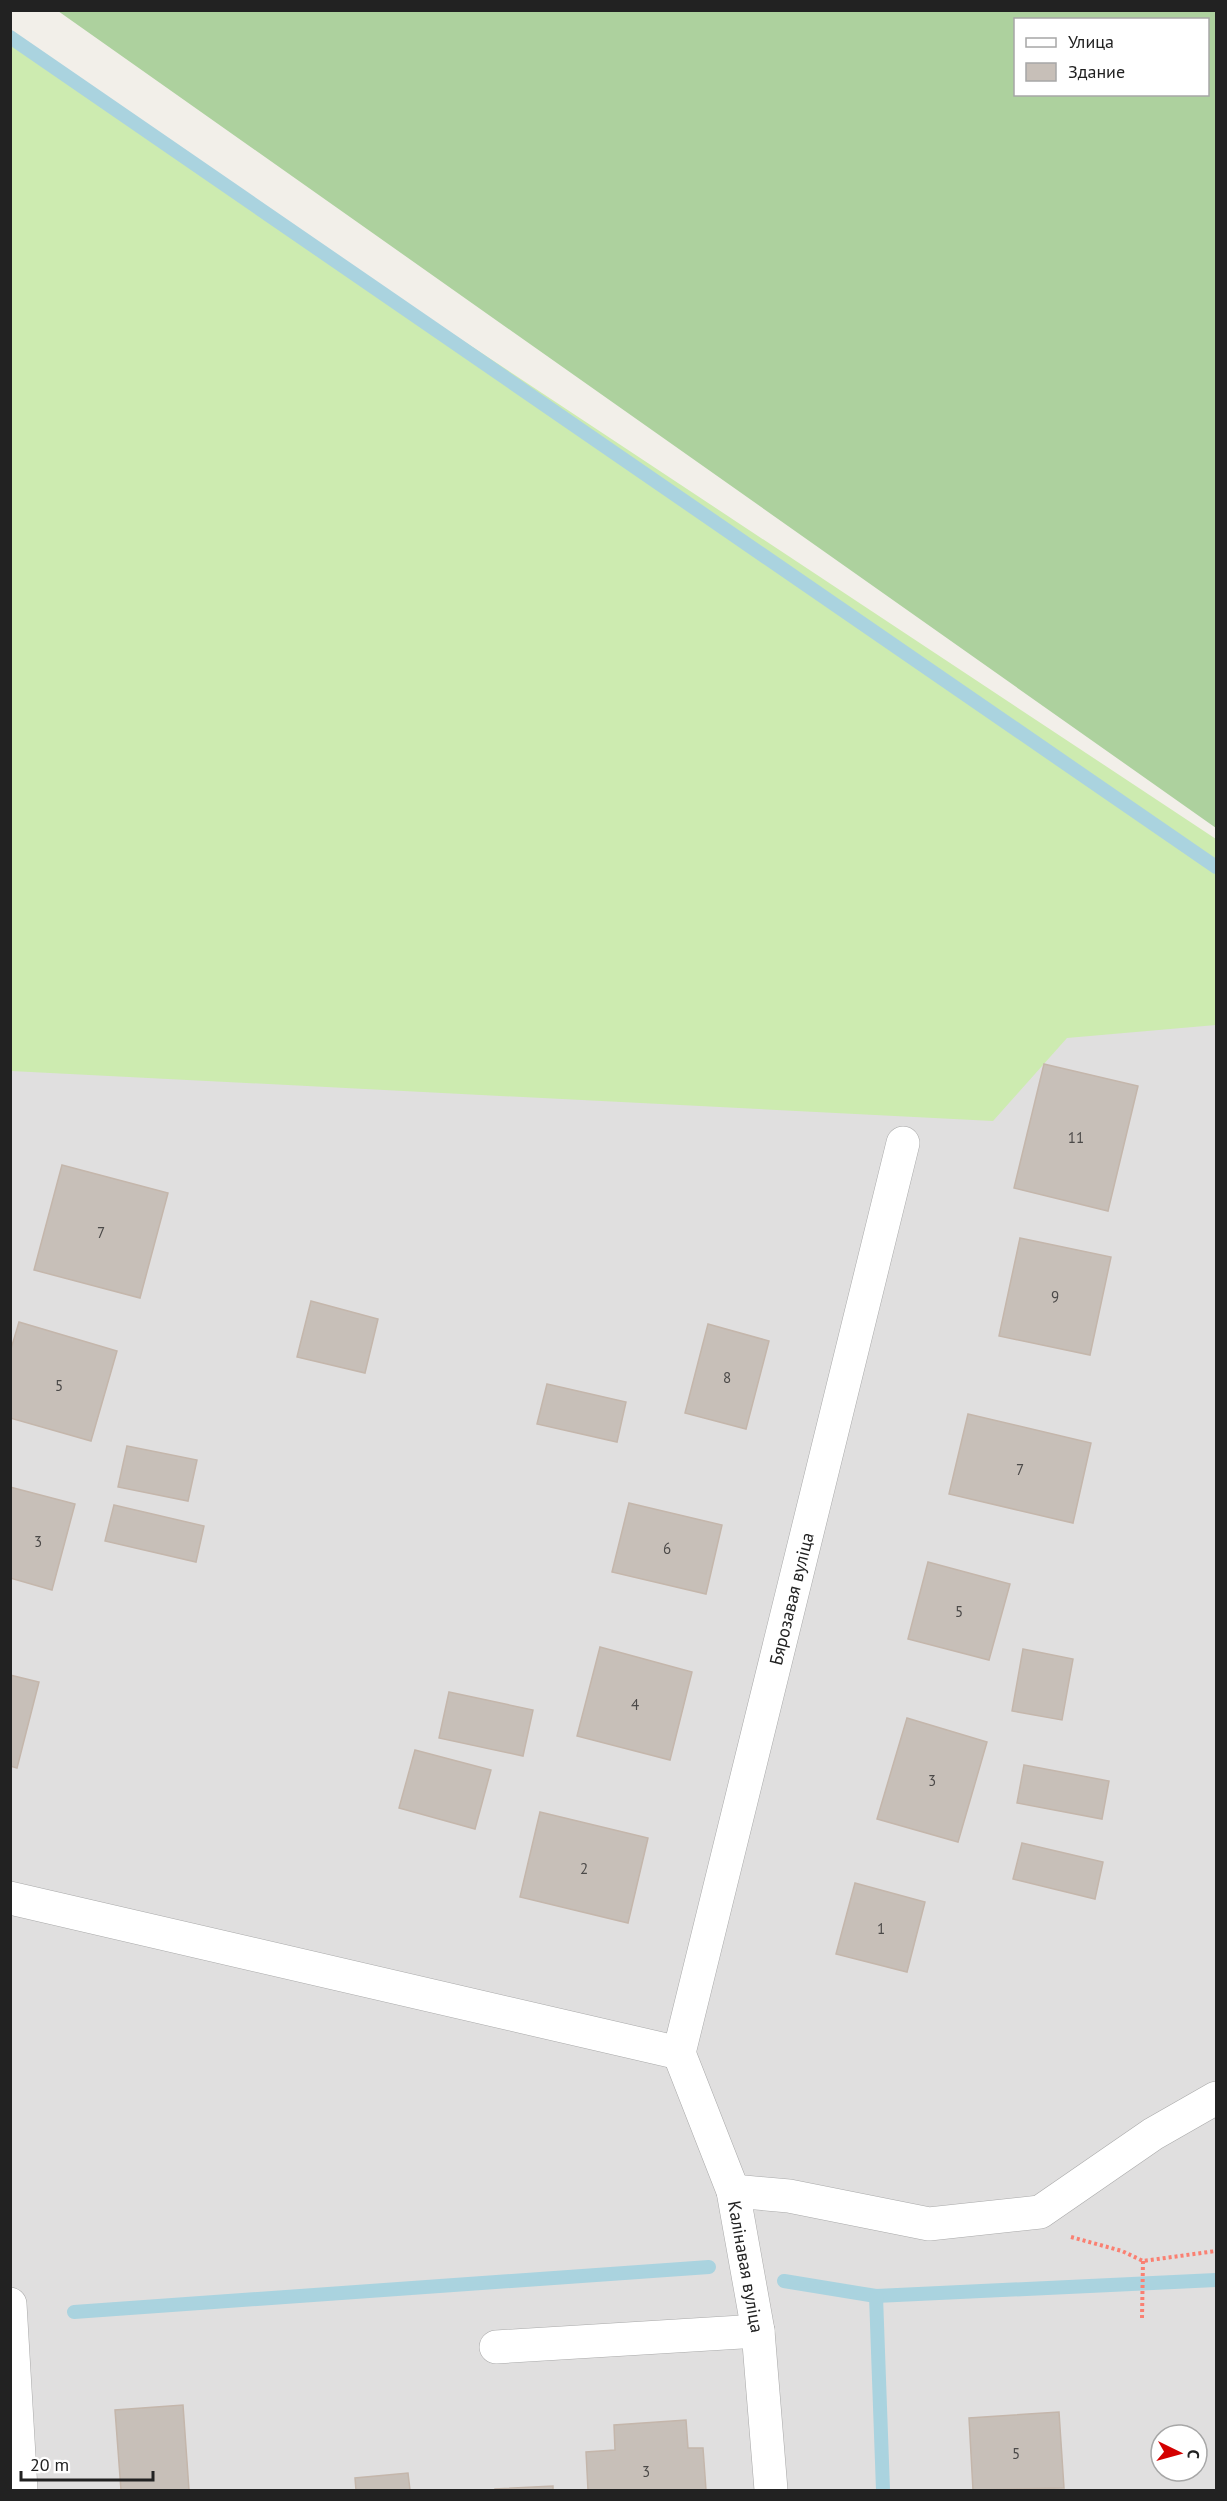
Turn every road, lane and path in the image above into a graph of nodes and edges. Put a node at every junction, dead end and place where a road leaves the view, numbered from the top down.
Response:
1 (903, 1143) dead end
2 (10, 1898) edge
3 (679, 2054) junction
4 (1216, 2098) edge
5 (733, 2191) junction
6 (1040, 2212) junction
7 (1216, 2251) edge
8 (1143, 2261) junction
9 (10, 2304) edge
10 (1142, 2318) dead end
11 (758, 2331) junction
12 (496, 2347) dead end
13 (21, 2490) edge
14 (771, 2490) edge

1 - 3 street, Бярозавая вуліца
2 - 3 street
3 - 5 street, Калінавая вуліца
4 - 6 street
5 - 6 street
5 - 11 street, Калінавая вуліца
6 - 8 path
7 - 8 path
8 - 10 path
9 - 13 street
11 - 12 street
11 - 14 street, Калінавая вуліца

